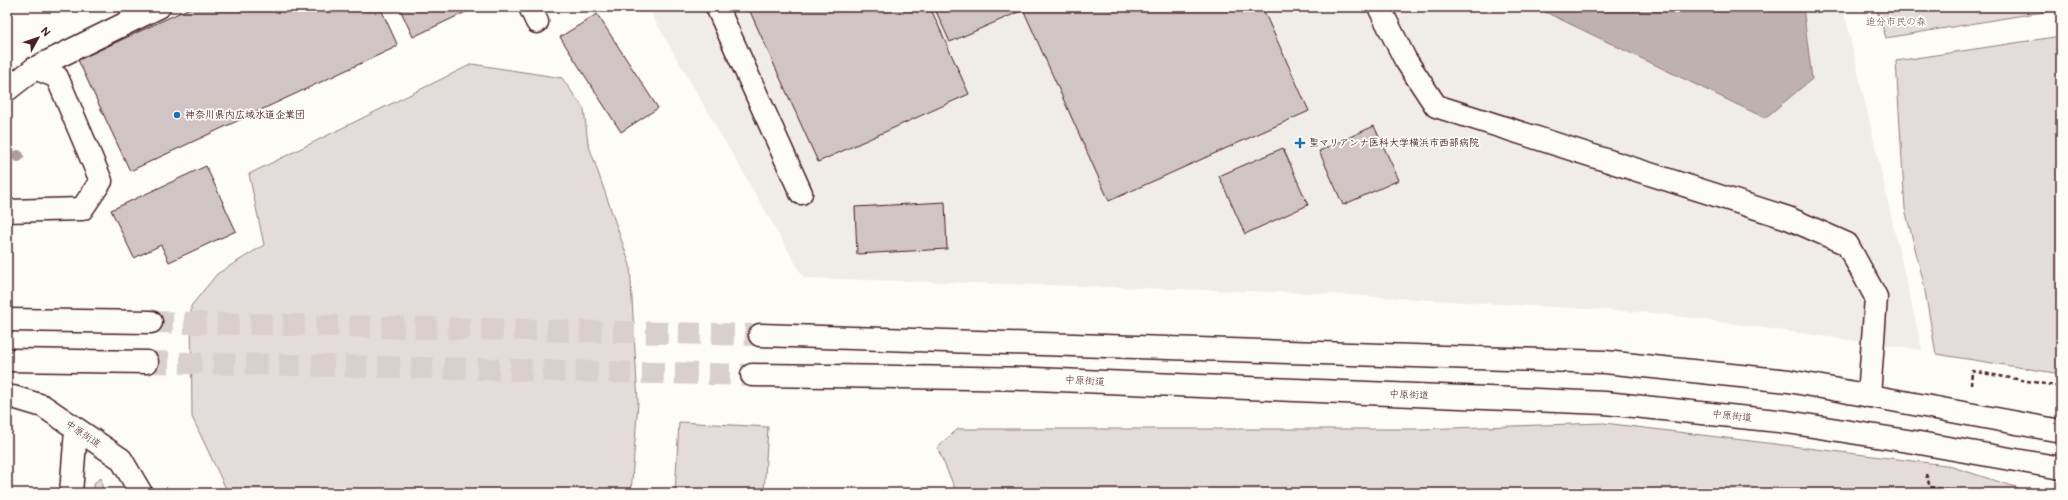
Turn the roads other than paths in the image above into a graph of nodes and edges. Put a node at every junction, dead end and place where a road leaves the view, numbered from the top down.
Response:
1 (160, 7) edge
2 (717, 7) edge
3 (1379, 7) edge
4 (35, 68) junction
5 (7, 90) edge
6 (801, 193) dead end
7 (7, 211) edge
8 (7, 320) edge
9 (151, 322) tunnel mouth
10 (760, 335) tunnel mouth
11 (7, 360) edge
12 (147, 362) tunnel mouth
13 (752, 375) tunnel mouth
14 (1869, 396) junction
15 (7, 397) edge
16 (76, 430) junction
17 (2061, 432) edge
18 (2061, 468) edge
19 (71, 493) edge
20 (141, 493) edge

1 - 4 main road
2 - 6 main road
3 - 14 main road
4 - 5 main road
4 - 7 main road
8 - 9 main road
10 - 14 main road
11 - 12 main road
13 - 18 main road, 中原街道
14 - 17 main road
15 - 16 main road, 中原街道
16 - 19 main road
16 - 20 main road, 中原街道

